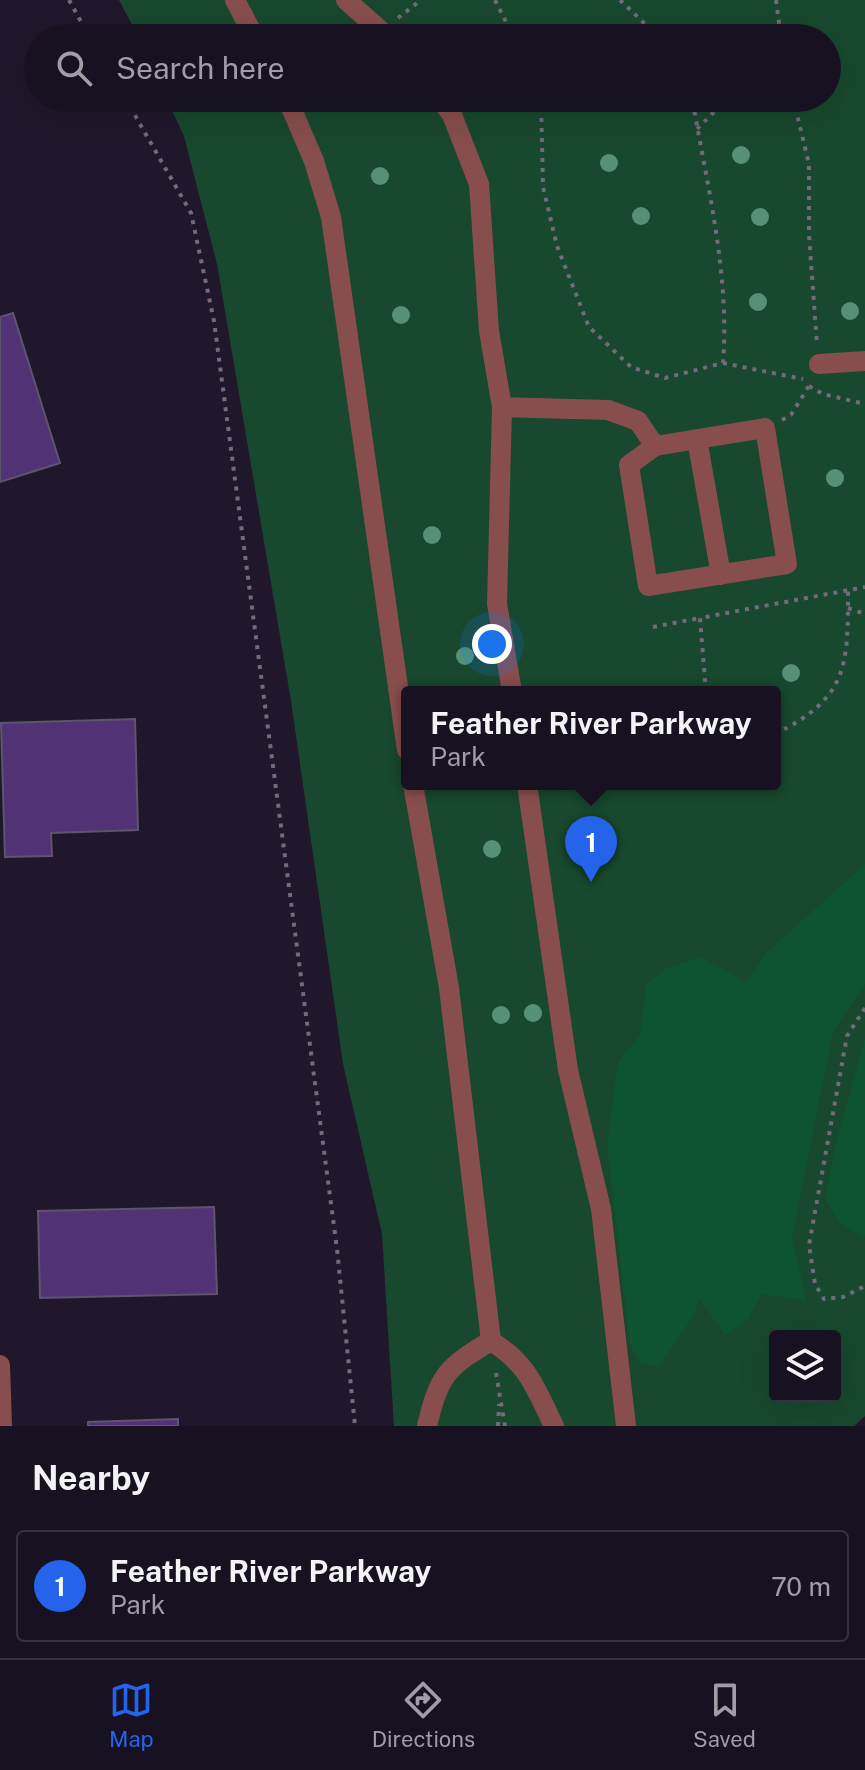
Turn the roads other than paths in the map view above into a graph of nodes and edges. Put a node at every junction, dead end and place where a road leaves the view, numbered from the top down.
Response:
1 (346, 0) edge
2 (236, 1) edge
3 (248, 24) edge
4 (373, 24) edge
5 (293, 112) edge
6 (450, 112) edge
7 (865, 361) edge
8 (813, 377) road end
9 (502, 407) junction
10 (697, 439) junction
11 (655, 446) junction
12 (721, 575) junction
13 (511, 686) edge
14 (401, 708) edge
15 (414, 790) edge
16 (528, 790) edge
17 (491, 1341) junction
18 (0, 1365) edge
19 (2, 1426) edge
20 (427, 1426) edge
21 (554, 1426) edge
22 (626, 1426) edge

1 - 4 street
2 - 3 street
5 - 14 street
6 - 9 street
7 - 8 street
9 - 11 street
9 - 13 street
10 - 11 street
10 - 12 street
10 - 12 street
11 - 12 street
15 - 17 street
16 - 22 street
17 - 20 street
17 - 21 street
18 - 19 street

